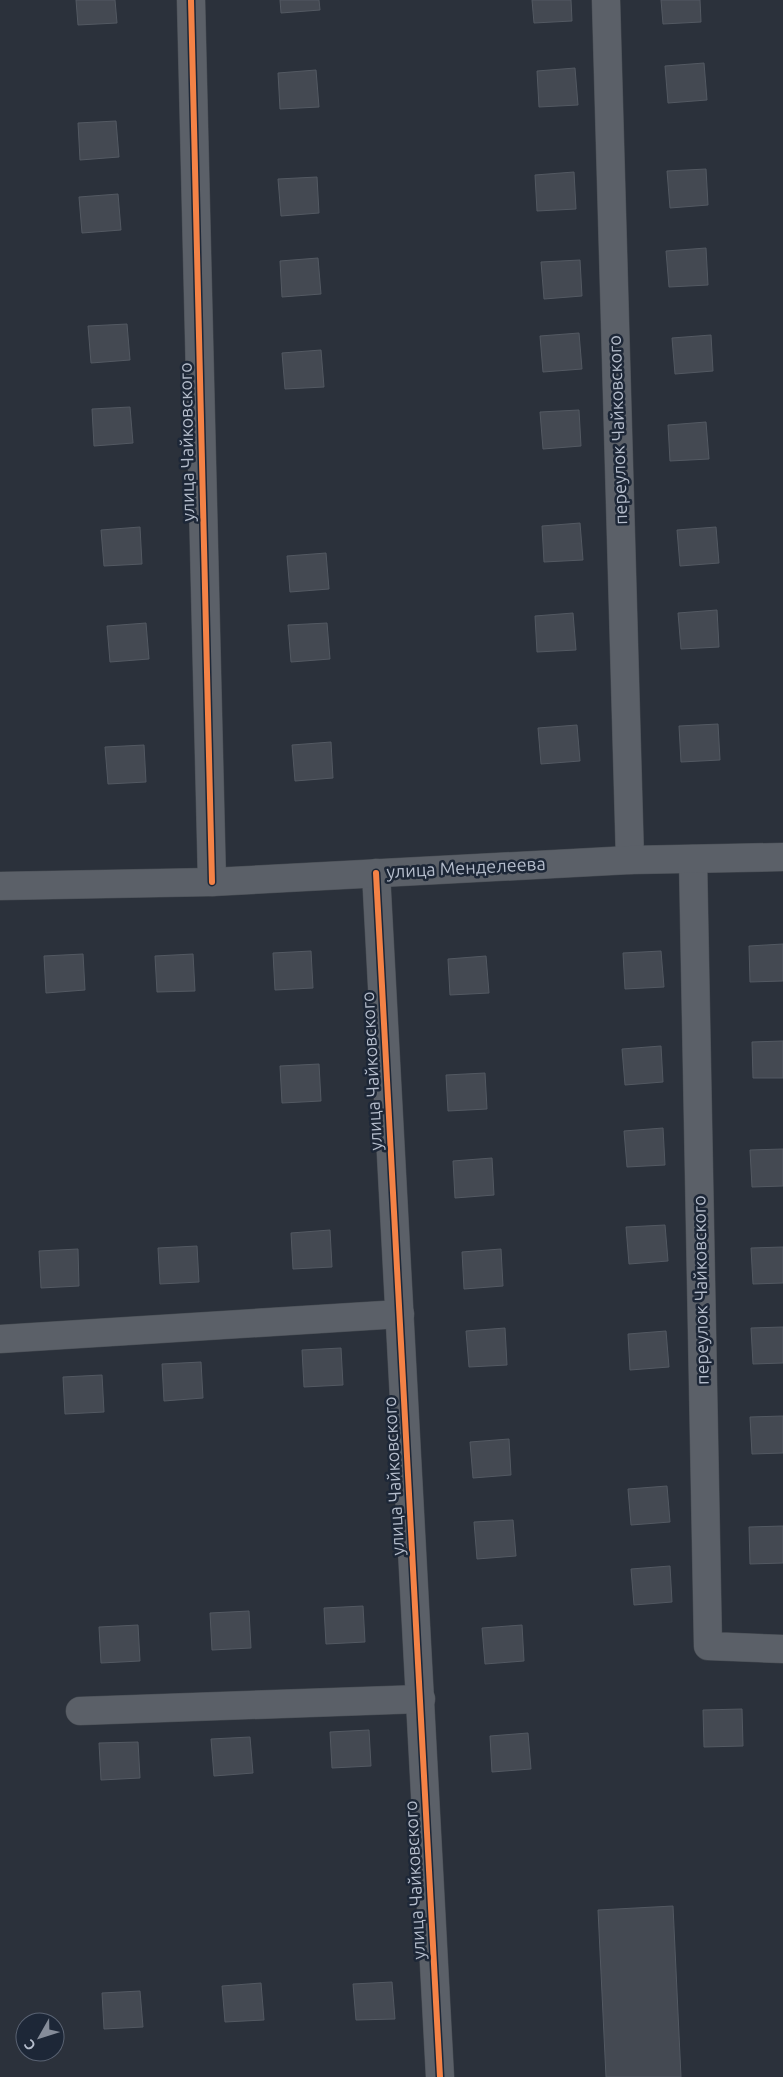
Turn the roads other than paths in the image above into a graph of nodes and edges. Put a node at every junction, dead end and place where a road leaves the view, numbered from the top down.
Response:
1 (191, 0) edge
2 (606, 0) edge
3 (783, 857) edge
4 (693, 859) junction
5 (630, 860) junction
6 (376, 873) junction
7 (212, 882) junction
8 (0, 886) edge
9 (400, 1314) junction
10 (0, 1339) edge
11 (783, 1649) edge
12 (421, 1699) junction
13 (80, 1711) dead end
14 (440, 2077) edge

1 - 7 street, улица Чайковского
2 - 5 street, переулок Чайковского
3 - 4 street, улица Менделеева
4 - 5 street, улица Менделеева
4 - 11 street, переулок Чайковского
5 - 6 street, улица Менделеева
6 - 7 street, улица Менделеева
6 - 9 street, улица Чайковского
7 - 8 street, улица Менделеева
9 - 10 street
9 - 12 street, улица Чайковского
12 - 13 street
12 - 14 street, улица Чайковского

